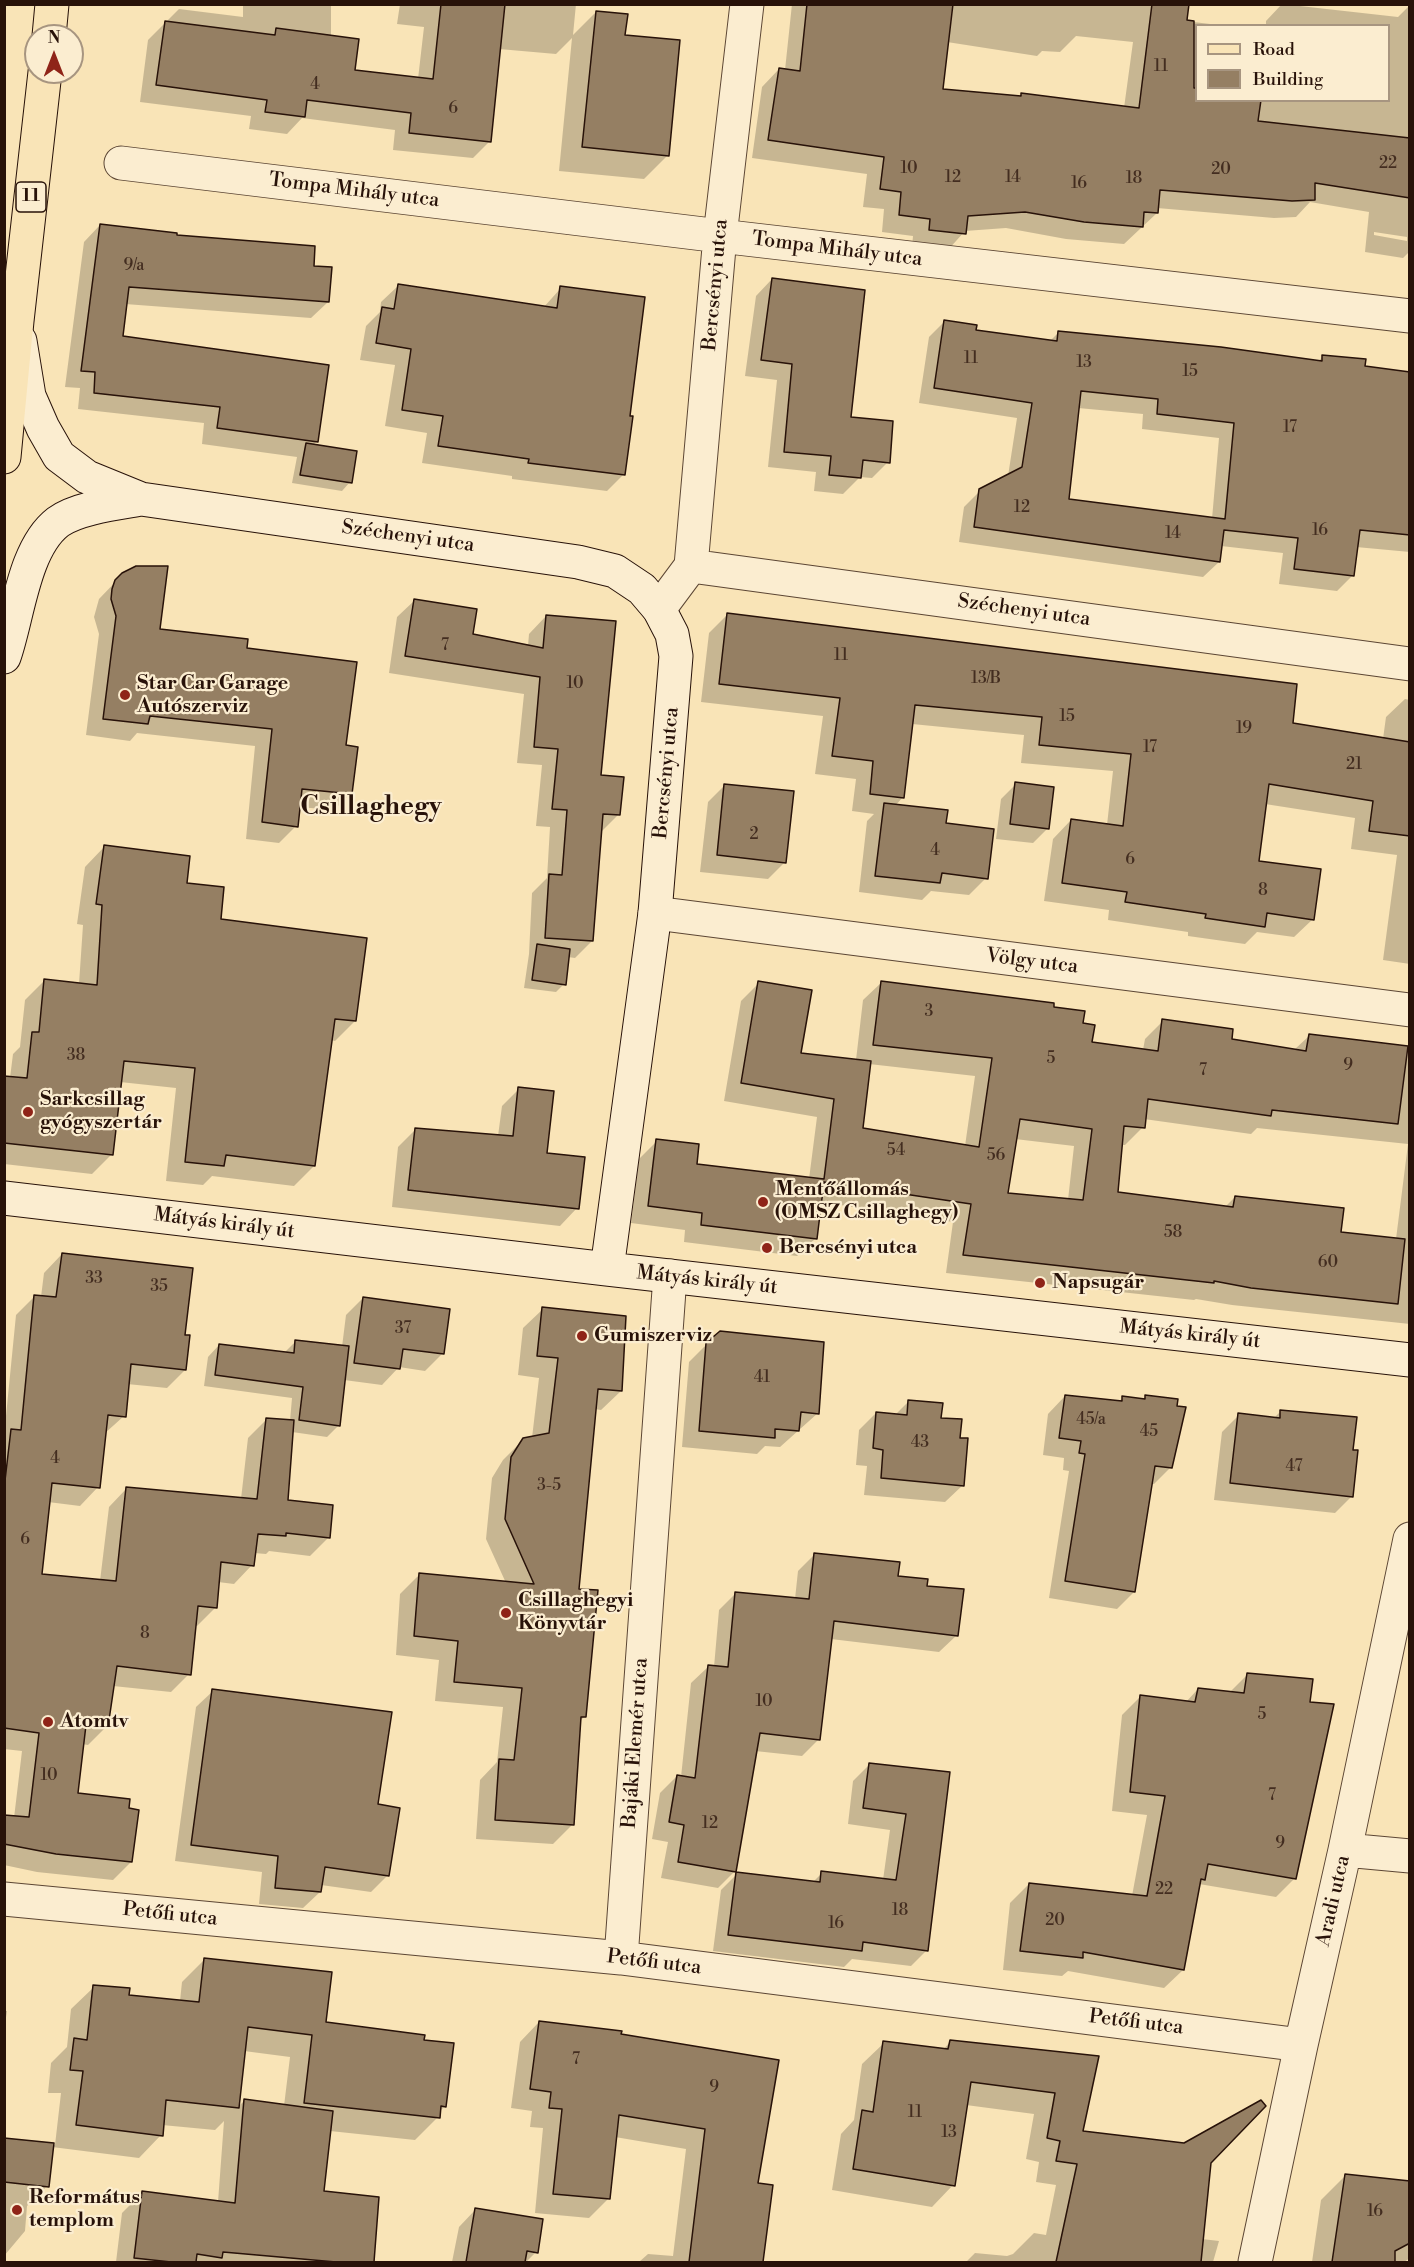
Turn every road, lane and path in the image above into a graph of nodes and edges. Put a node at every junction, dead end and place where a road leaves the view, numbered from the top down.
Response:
1 (52, 4) edge
2 (747, 4) edge
3 (50, 24) edge
4 (44, 84) edge
5 (121, 163) dead end
6 (720, 236) junction
7 (1410, 316) edge
8 (17, 321) junction
9 (4, 457) edge
10 (141, 499) junction
11 (691, 566) junction
12 (666, 622) junction
13 (4, 657) edge
14 (1410, 664) edge
15 (655, 914) junction
16 (1410, 1010) edge
17 (4, 1198) edge
18 (606, 1269) junction
19 (670, 1276) junction
20 (1410, 1360) edge
21 (1410, 1539) edge
22 (1345, 1850) junction
23 (1410, 1856) edge
24 (6, 1899) edge
25 (621, 1958) junction
26 (1301, 2044) junction
27 (1255, 2262) edge

1 - 3 main road
2 - 6 street, Bercsényi utca
4 - 8 main road, 11
5 - 6 street, Tompa Mihály utca
6 - 7 street, Tompa Mihály utca
6 - 11 street, Bercsényi utca
8 - 9 main road, 11
8 - 10 street, Széchenyi utca
10 - 12 street, Széchenyi utca
10 - 13 street, Széchenyi utca
11 - 12 street
11 - 14 street, Széchenyi utca
12 - 15 street, Bercsényi utca
15 - 16 street, Völgy utca
15 - 18 street, Bercsényi utca
17 - 18 street, Mátyás király út
18 - 19 street, Mátyás király út
19 - 20 street, Mátyás király út
19 - 25 street, Bajáki Elemér utca
21 - 22 street, Aradi utca
22 - 23 street
22 - 26 street, Aradi utca
24 - 25 street, Petőfi utca
25 - 26 street, Petőfi utca
26 - 27 street, Aradi utca

